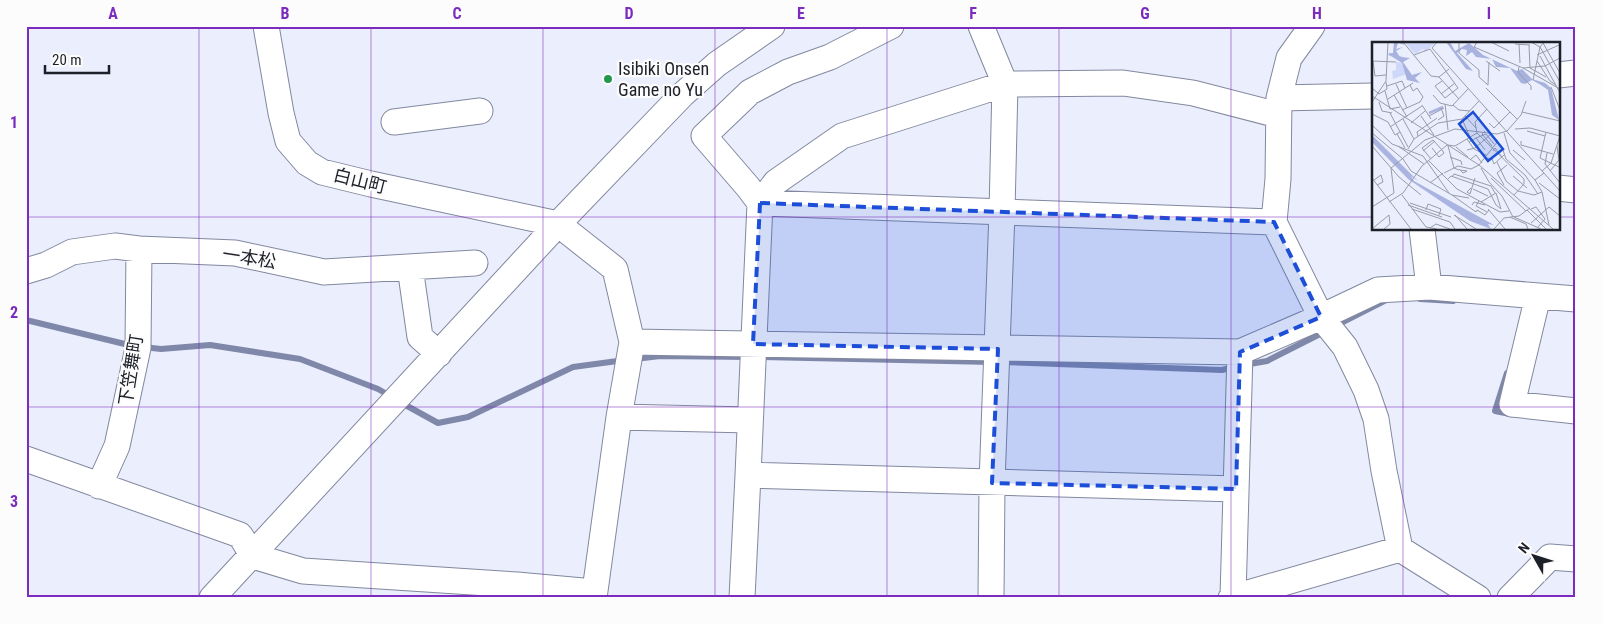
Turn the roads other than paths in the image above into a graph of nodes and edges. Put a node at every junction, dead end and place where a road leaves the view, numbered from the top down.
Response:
1 (266, 26) edge
2 (772, 26) edge
3 (891, 26) edge
4 (981, 26) edge
5 (1312, 26) edge
6 (1576, 73) edge
7 (1560, 75) edge
8 (1005, 84) junction
9 (1372, 96) edge
10 (1278, 107) junction
11 (480, 111) dead end
12 (394, 122) dead end
13 (1560, 188) edge
14 (1576, 190) edge
15 (760, 203) junction
16 (1002, 212) junction
17 (1274, 222) junction
18 (558, 224) junction
19 (1422, 230) edge
20 (139, 249) junction
21 (475, 263) dead end
22 (410, 267) junction
23 (26, 271) edge
24 (1429, 287) junction
25 (1538, 296) junction
26 (1576, 299) edge
27 (1321, 317) junction
28 (632, 342) junction
29 (753, 344) junction
30 (998, 349) junction
31 (1240, 352) junction
32 (439, 354) junction
33 (1576, 411) edge
34 (619, 417) junction
35 (750, 420) junction
36 (26, 459) edge
37 (748, 475) junction
38 (992, 483) junction
39 (99, 486) junction
40 (1236, 489) junction
41 (1400, 548) junction
42 (253, 556) junction
43 (1576, 559) edge
44 (497, 591) edge
45 (594, 595) edge
46 (1232, 597) edge
47 (212, 598) edge
48 (742, 598) edge
49 (991, 598) edge
50 (1478, 598) edge
51 (1510, 598) edge

1 - 18 street, 白山町
2 - 18 street
3 - 15 street
4 - 8 street
5 - 10 street
6 - 7 street
8 - 10 street
8 - 15 street
8 - 16 street
9 - 10 street
10 - 17 street
11 - 12 street
13 - 14 street
15 - 16 street
15 - 29 street
16 - 17 street
16 - 30 street
17 - 27 street
18 - 28 street
18 - 32 street
19 - 24 street
20 - 22 street, 一本松
20 - 23 street, 一本松
20 - 39 street, 下笠舞町
21 - 22 street, 一本松
22 - 32 street
24 - 25 street
24 - 27 street
25 - 26 street
25 - 33 street
27 - 31 street
27 - 41 street
28 - 29 street
28 - 34 street
29 - 30 street
29 - 35 street
30 - 31 street
30 - 38 street
31 - 40 street
32 - 42 street
34 - 35 street
34 - 45 street
35 - 37 street
36 - 39 street
37 - 38 street
37 - 48 street
38 - 40 street
38 - 49 street
39 - 42 street
40 - 46 street
41 - 46 street
41 - 50 street
42 - 44 street
42 - 47 street
43 - 51 street
44 - 45 street

